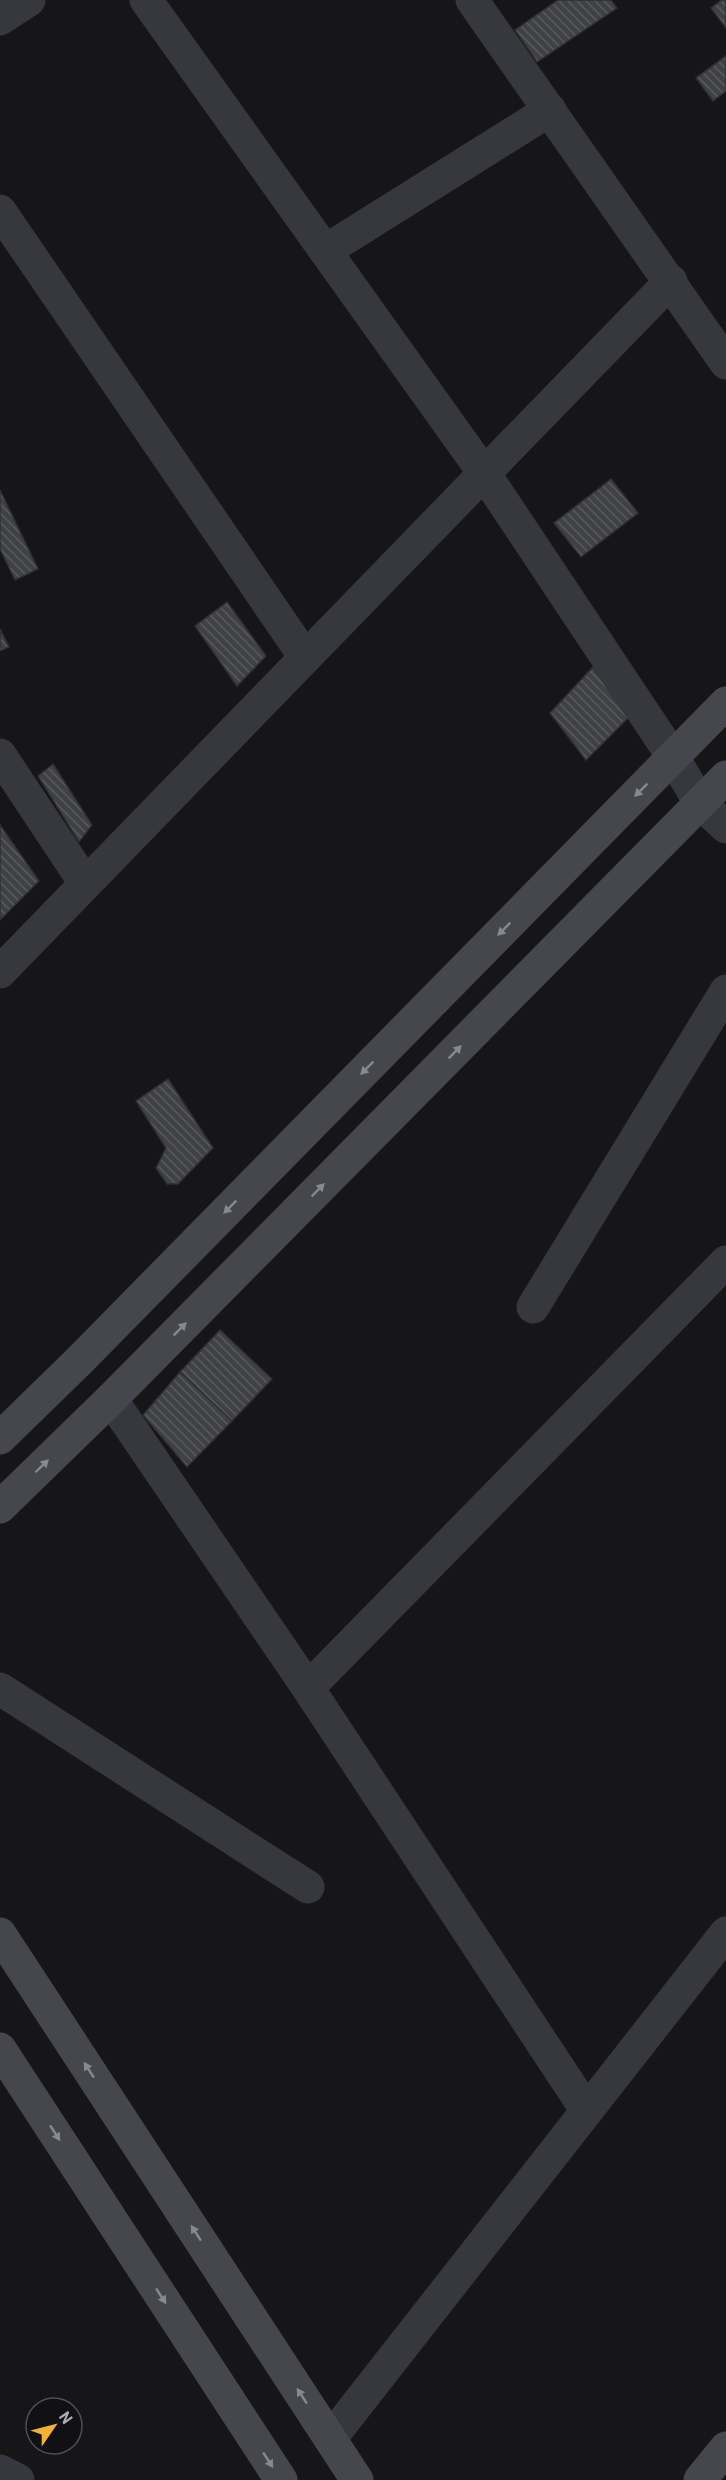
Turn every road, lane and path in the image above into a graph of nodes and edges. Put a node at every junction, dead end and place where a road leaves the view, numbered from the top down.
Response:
1 (30, 0) edge
2 (146, 0) edge
3 (472, 0) edge
4 (0, 19) edge
5 (550, 110) junction
6 (0, 211) edge
7 (325, 251) junction
8 (671, 281) junction
9 (726, 363) edge
10 (484, 473) junction
11 (305, 657) junction
12 (726, 703) edge
13 (0, 755) edge
14 (674, 758) junction
15 (726, 777) edge
16 (700, 803) junction
17 (726, 827) edge
18 (85, 883) junction
19 (0, 972) edge
20 (726, 992) edge
21 (721, 1275) edge
22 (533, 1307) dead end
23 (111, 1400) junction
24 (0, 1438) edge
25 (0, 1507) edge
26 (308, 1688) junction
27 (0, 1689) edge
28 (308, 1887) dead end
29 (726, 1933) edge
30 (0, 1934) edge
31 (0, 2049) edge
32 (587, 2111) junction
33 (330, 2439) junction
34 (726, 2448) edge
35 (0, 2471) edge
36 (18, 2480) edge
37 (281, 2480) edge
38 (357, 2480) edge
39 (700, 2480) edge

1 - 4 street
2 - 7 street
3 - 5 street
5 - 7 street
5 - 8 street
6 - 11 street
7 - 10 street
8 - 9 street
8 - 10 street
10 - 11 street
10 - 14 street
11 - 18 street
12 - 14 street
13 - 18 street
14 - 16 street
14 -> 24 street
15 - 16 street
16 - 17 street
23 -> 16 street
18 - 19 street
20 - 22 street
21 - 26 street
25 -> 23 street
23 - 26 street
26 - 32 street
27 - 28 street
29 - 32 street
33 -> 30 street
31 -> 37 street
32 - 33 street
33 - 38 street
34 - 39 street
35 - 36 street

